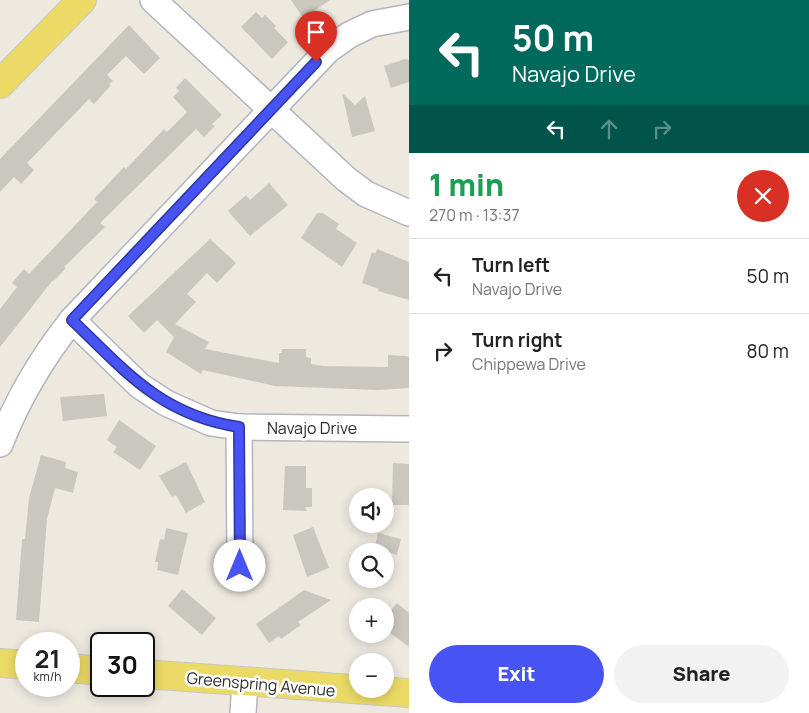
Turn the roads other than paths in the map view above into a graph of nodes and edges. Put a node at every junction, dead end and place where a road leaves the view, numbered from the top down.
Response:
1 (82, 0) edge
2 (153, 0) edge
3 (409, 17) edge
4 (0, 84) edge
5 (270, 110) junction
6 (409, 213) edge
7 (72, 320) junction
8 (239, 427) junction
9 (409, 429) edge
10 (0, 444) edge
11 (240, 566) dead end
12 (0, 663) edge
13 (15, 664) edge
14 (155, 675) edge
15 (246, 683) junction
16 (409, 693) edge
17 (243, 713) edge

1 - 4 main road
2 - 5 street
3 - 5 street
5 - 6 street
5 - 7 street
7 - 8 street, Navajo Drive
7 - 10 street
8 - 9 street, Navajo Drive
8 - 11 street
12 - 13 main road
14 - 15 main road, Greenspring Avenue
15 - 16 main road, Greenspring Avenue
15 - 17 street

